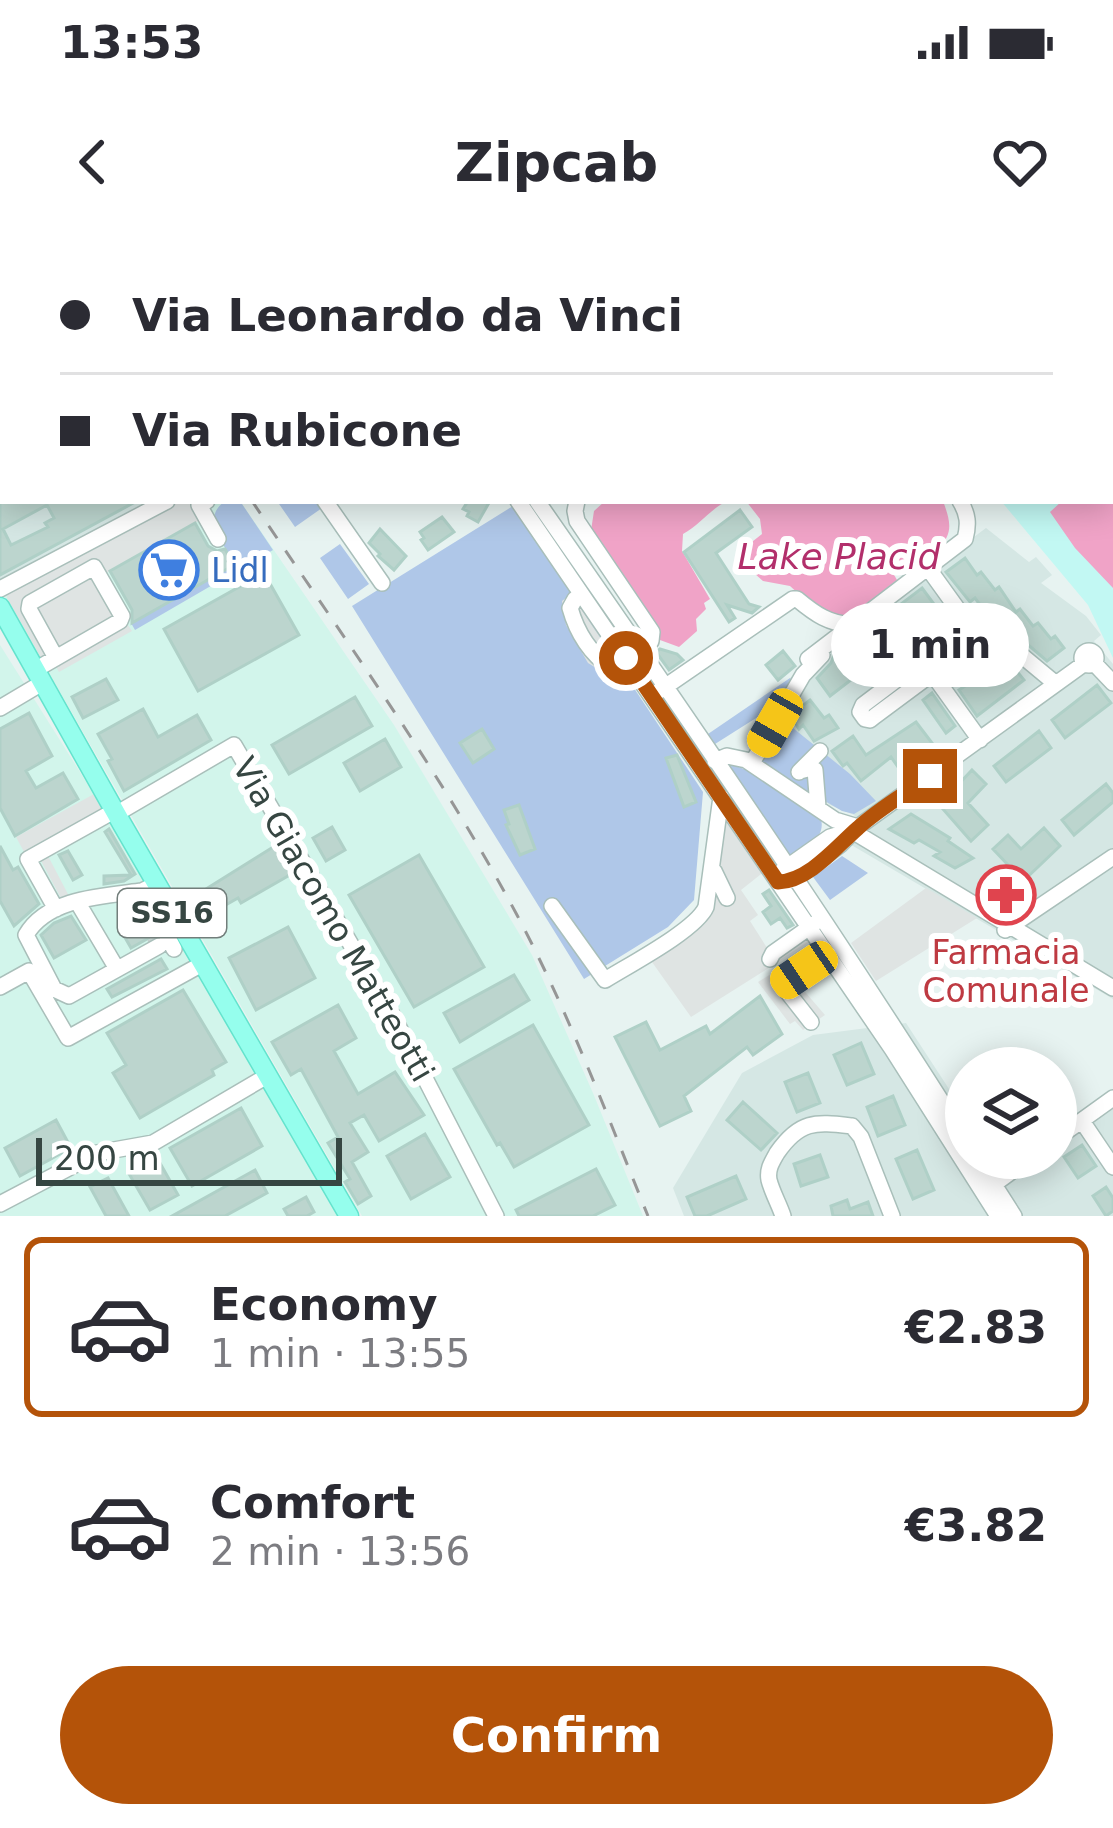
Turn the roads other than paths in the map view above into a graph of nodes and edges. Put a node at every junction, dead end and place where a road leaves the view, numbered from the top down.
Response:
1 (161, 504) edge
2 (203, 504) edge
3 (327, 504) edge
4 (578, 504) edge
5 (962, 504) edge
6 (536, 505) edge
7 (218, 539) dead end
8 (933, 575) dead end
9 (382, 583) dead end
10 (0, 589) edge
11 (590, 595) junction
12 (0, 607) edge
13 (853, 625) junction
14 (977, 628) junction
15 (633, 654) junction
16 (56, 658) junction
17 (39, 676) junction
18 (1113, 683) edge
19 (1056, 684) junction
20 (659, 692) junction
21 (0, 708) edge
22 (980, 740) junction
23 (820, 751) dead end
24 (715, 761) junction
25 (752, 763) junction
26 (800, 771) junction
27 (709, 782) junction
28 (781, 784) junction
29 (729, 796) junction
30 (115, 813) junction
31 (828, 819) junction
32 (856, 830) junction
33 (1113, 857) edge
34 (713, 868) junction
35 (792, 872) junction
36 (778, 882) junction
37 (149, 887) junction
38 (727, 898) dead end
39 (79, 903) junction
40 (552, 906) dead end
41 (56, 909) junction
42 (817, 910) junction
43 (1007, 929) junction
44 (164, 937) junction
45 (818, 941) junction
46 (769, 960) dead end
47 (202, 964) junction
48 (860, 965) junction
49 (117, 969) junction
50 (0, 987) edge
51 (1113, 988) edge
52 (811, 1022) dead end
53 (267, 1076) junction
54 (1113, 1098) edge
55 (945, 1105) edge
56 (1082, 1121) junction
57 (1077, 1124) edge
58 (1113, 1167) edge
59 (985, 1179) edge
60 (1001, 1179) edge
61 (988, 1188) junction
62 (0, 1204) edge
63 (349, 1216) edge
64 (496, 1216) edge
65 (784, 1216) edge
66 (892, 1216) edge
67 (998, 1216) edge
68 (1014, 1216) edge

1 - 10 street
2 - 7 street
3 - 9 street
4 - 15 street
5 - 13 street
6 - 11 street
8 - 14 street
11 - 15 street
11 - 15 street
12 - 17 main road, SS16
13 - 20 street
13 - 25 street
14 - 19 street
14 - 22 street
15 - 20 street
16 - 16 street
16 - 17 street
17 - 21 street
17 - 30 main road, SS16
18 - 19 street
19 - 22 street
20 - 24 street
20 - 27 street
22 - 32 street
23 - 26 street
24 - 25 street
24 - 27 street
24 - 29 street
25 - 28 street
26 - 28 street
26 - 31 street
27 - 29 street
28 - 31 street
29 - 34 street
29 - 35 street
29 - 36 street
30 - 37 main road, SS16
30 - 41 street
30 - 64 street, Via Giacomo Matteotti
31 - 32 street
31 - 35 street
32 - 35 street
32 - 43 street
33 - 43 street
34 - 38 street
34 - 40 street
35 - 36 street
35 - 42 street
36 - 45 street
37 - 39 street
37 - 44 main road, SS16
37 - 44 street
39 - 41 street
39 - 49 street
41 - 49 street
42 - 45 street
42 - 48 street
43 - 51 street
44 - 47 main road, SS16
44 - 49 street
45 - 46 street
45 - 48 street
45 - 52 street
45 - 61 street
47 - 50 street
47 - 53 main road, SS16
48 - 55 street
53 - 62 street
53 - 63 main road, SS16
54 - 56 street
56 - 57 street
56 - 58 street
59 - 61 street
60 - 61 street
61 - 67 street
61 - 68 street
65 - 66 street

